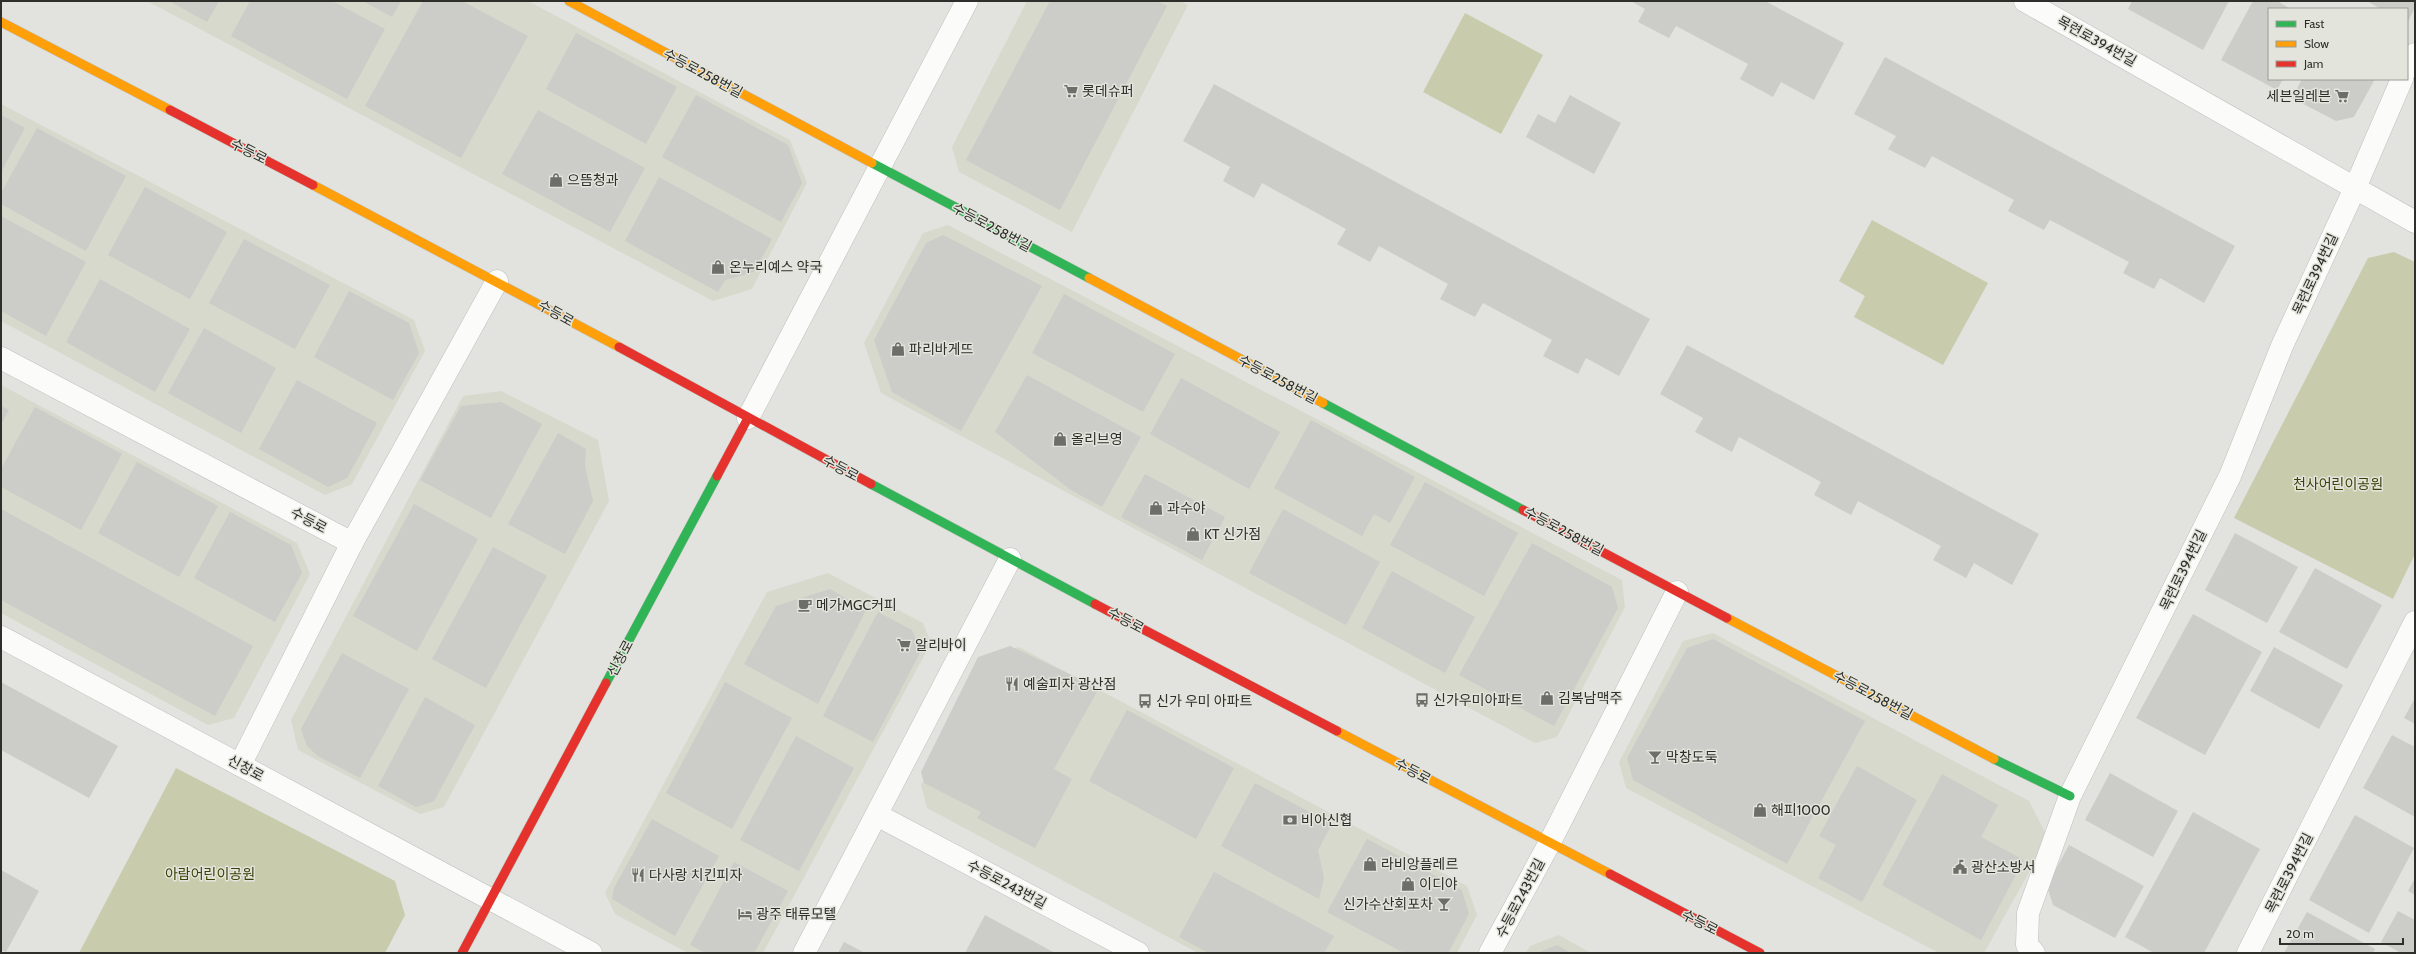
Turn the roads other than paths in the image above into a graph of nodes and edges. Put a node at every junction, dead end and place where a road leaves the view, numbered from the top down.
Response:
1 (569, 1) edge
2 (966, 1) edge
3 (2025, 1) edge
4 (1, 22) edge
5 (2415, 54) edge
6 (2408, 67) edge
7 (2402, 80) edge
8 (879, 167) junction
9 (2355, 188) junction
10 (2415, 222) edge
11 (496, 281) junction
12 (1, 358) edge
13 (748, 418) junction
14 (352, 543) junction
15 (1010, 559) junction
16 (1676, 592) junction
17 (2415, 622) edge
18 (1, 637) edge
19 (240, 765) junction
20 (2070, 796) junction
21 (876, 815) junction
22 (1549, 844) junction
23 (491, 899) junction
24 (462, 953) edge
25 (591, 953) edge
26 (804, 953) edge
27 (1138, 953) edge
28 (1490, 953) edge
29 (1760, 953) edge
30 (2034, 953) edge
31 (2248, 953) edge

1 - 8 street, 수등로258번길
2 - 8 street
3 - 9 street, 목련로394번길
4 - 11 street, 수등로
5 - 6 street
7 - 9 street, 목련로394번길
8 - 13 street
8 - 16 street, 수등로258번길
9 - 10 street, 목련로394번길
9 - 20 street, 목련로394번길
11 - 13 street, 수등로
11 - 14 street
12 - 14 street, 수등로
13 - 15 street, 수등로
13 - 23 street, 신창로
14 - 19 street
15 - 21 street
15 - 22 street, 수등로
16 - 20 street, 수등로258번길
16 - 22 street
17 - 31 street, 목련로394번길
18 - 19 street, 신창로
19 - 23 street, 신창로
20 - 30 street, 목련로394번길
21 - 26 street
21 - 27 street, 수등로243번길
22 - 28 street, 수등로243번길
22 - 29 street, 수등로
23 - 24 street, 신창로
23 - 25 street

